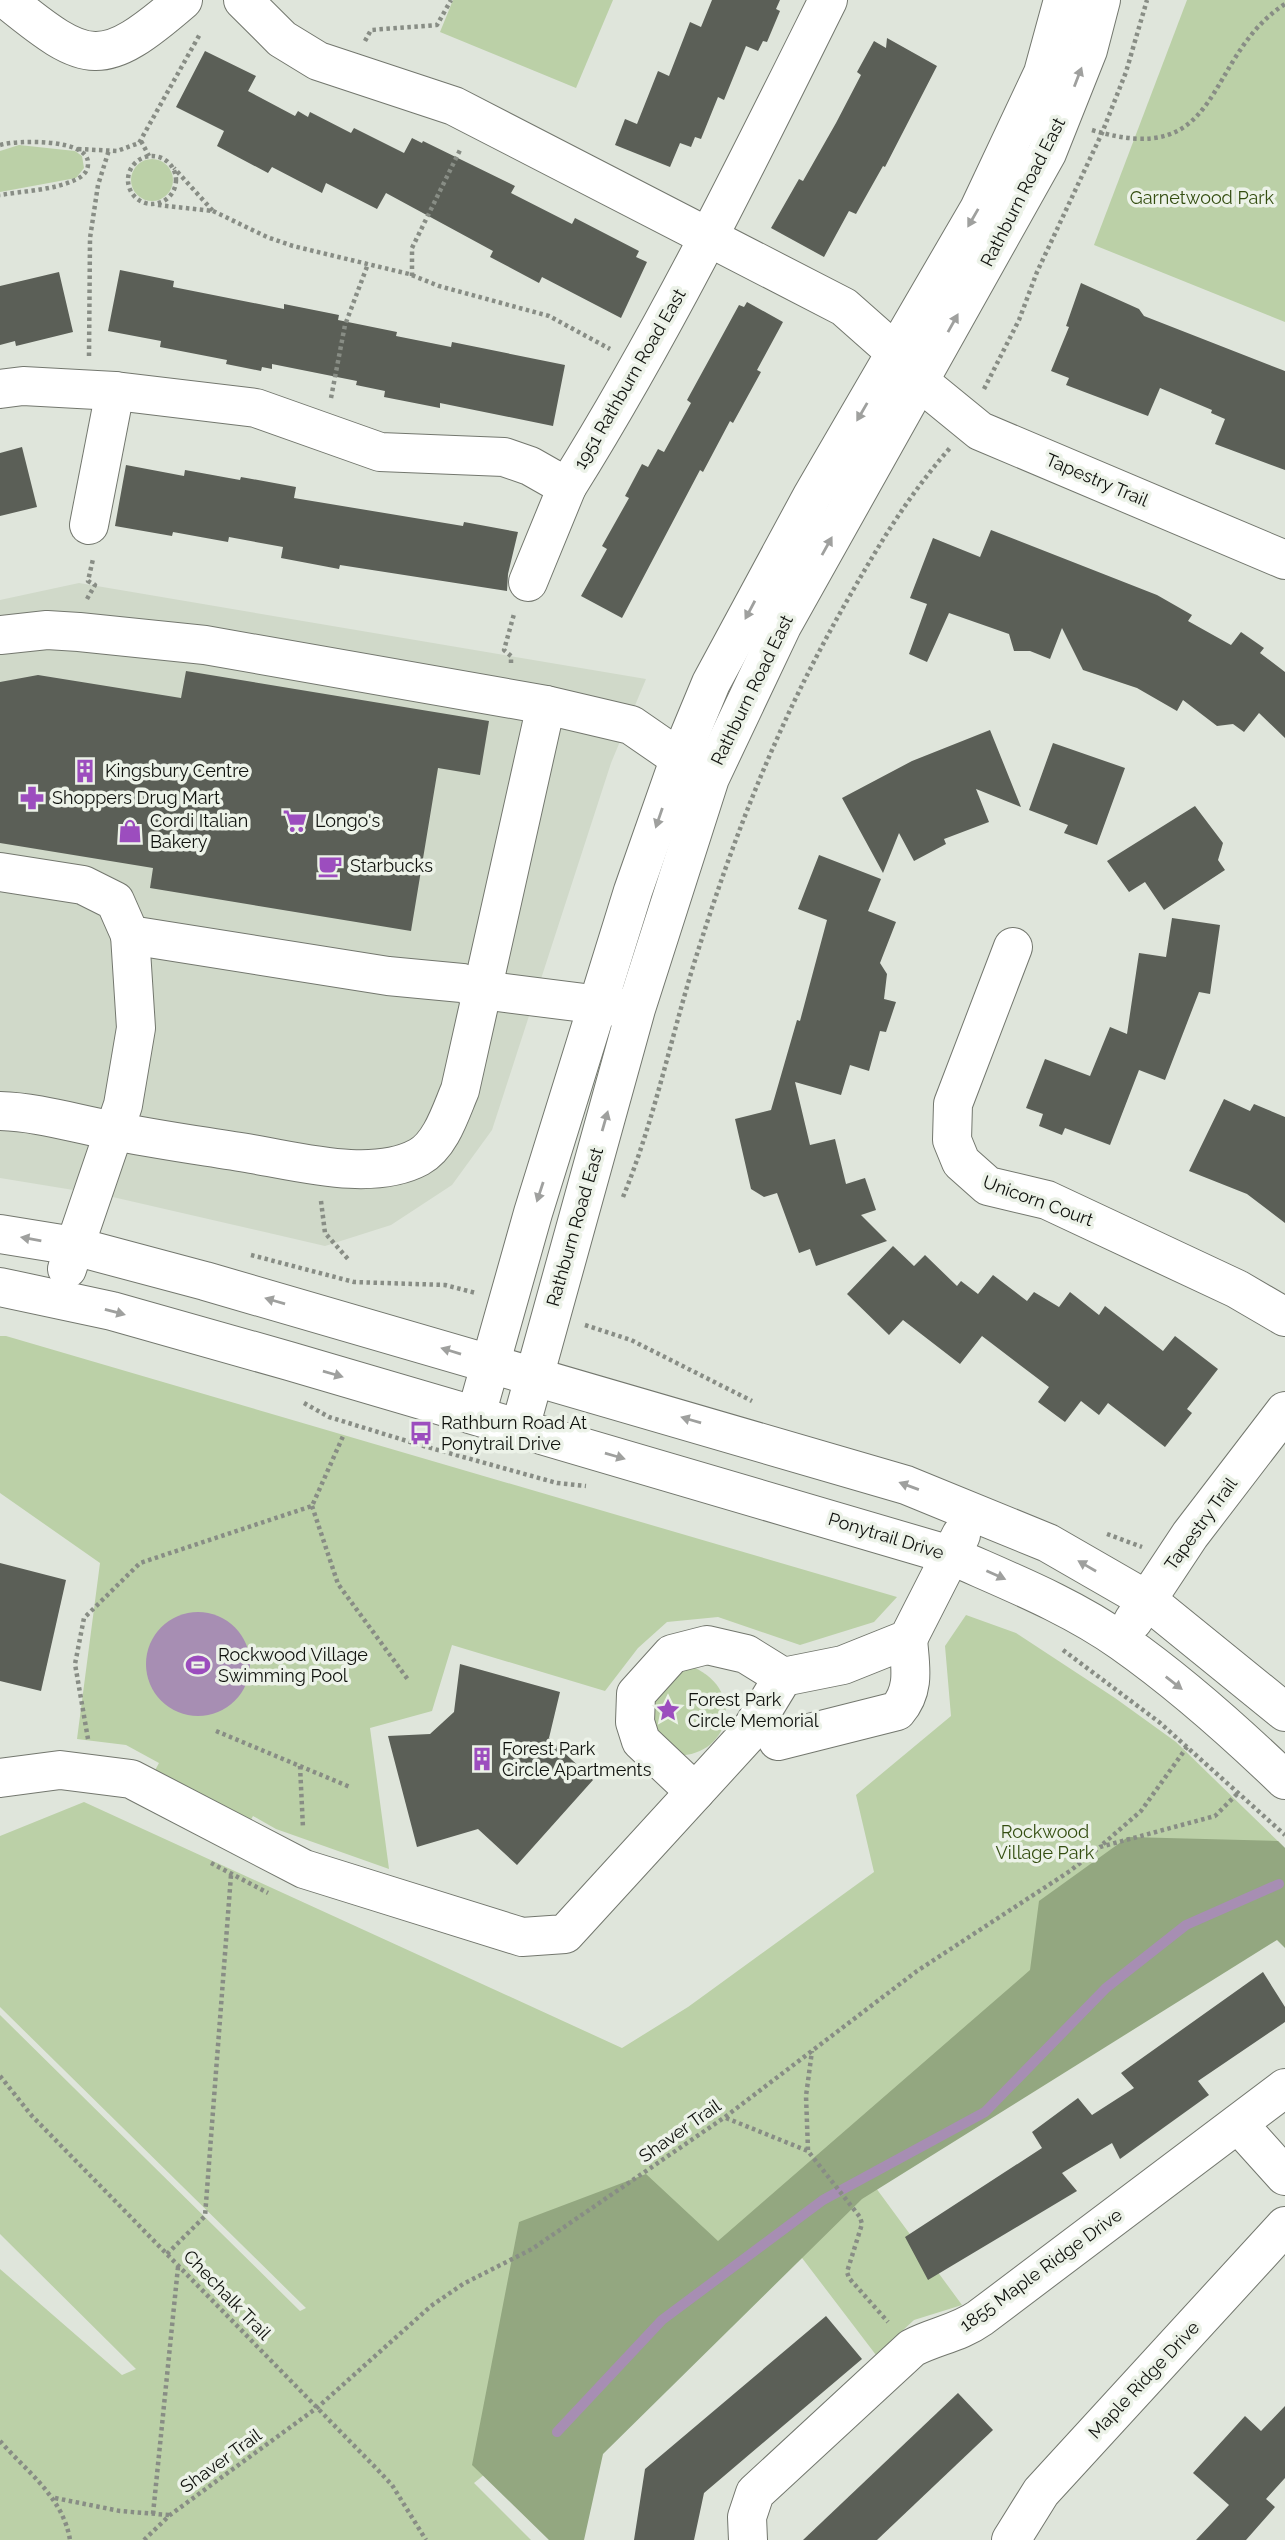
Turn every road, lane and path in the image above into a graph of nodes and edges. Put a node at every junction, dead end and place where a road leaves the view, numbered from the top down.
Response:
1 (7, 0) edge
2 (243, 0) edge
3 (451, 0) edge
4 (828, 0) edge
5 (1063, 0) edge
6 (1101, 0) edge
7 (1147, 0) edge
8 (1285, 4) edge
9 (192, 16) edge
10 (348, 72) junction
11 (476, 117) junction
12 (1061, 121) junction
13 (1102, 133) junction
14 (141, 141) junction
15 (0, 145) edge
16 (78, 149) junction
17 (109, 150) junction
18 (149, 156) junction
19 (171, 165) junction
20 (0, 195) edge
21 (157, 204) junction
22 (214, 211) junction
23 (709, 238) junction
24 (368, 264) junction
25 (412, 276) junction
26 (896, 353) junction
27 (641, 366) junction
28 (920, 382) junction
29 (0, 389) edge
30 (102, 390) junction
31 (978, 399) dead end
32 (323, 430) junction
33 (950, 448) dead end
34 (567, 487) junction
35 (89, 524) joint
36 (1285, 560) edge
37 (528, 582) joint
38 (79, 632) junction
39 (0, 635) edge
40 (505, 697) junction
41 (546, 705) junction
42 (694, 769) junction
43 (0, 872) edge
44 (130, 935) junction
45 (1013, 947) dead end
46 (482, 990) junction
47 (618, 1007) junction
48 (0, 1111) edge
49 (112, 1131) junction
50 (317, 1166) junction
51 (620, 1205) dead end
52 (0, 1234) edge
53 (74, 1246) junction
54 (348, 1259) dead end
55 (0, 1287) edge
56 (57, 1297) junction
57 (587, 1314) dead end
58 (1285, 1317) edge
59 (582, 1336) dead end
60 (491, 1363) junction
61 (534, 1376) junction
62 (295, 1396) dead end
63 (1285, 1411) edge
64 (476, 1415) junction
65 (520, 1428) junction
66 (344, 1434) dead end
67 (590, 1486) dead end
68 (312, 1506) junction
69 (973, 1511) junction
70 (950, 1555) junction
71 (1147, 1600) junction
72 (908, 1639) junction
73 (1121, 1640) junction
74 (1053, 1643) dead end
75 (783, 1677) junction
76 (409, 1681) dead end
77 (1285, 1712) edge
78 (216, 1731) dead end
79 (778, 1741) dead end
80 (1187, 1747) junction
81 (300, 1766) junction
82 (95, 1774) junction
83 (0, 1778) edge
84 (1285, 1780) edge
85 (350, 1787) dead end
86 (1243, 1787) dead end
87 (695, 1792) junction
88 (1238, 1793) junction
89 (1285, 1835) edge
90 (1100, 1847) junction
91 (304, 1869) junction
92 (231, 1875) dead end
93 (812, 2050) junction
94 (0, 2076) edge
95 (1285, 2088) edge
96 (725, 2117) junction
97 (1239, 2125) junction
98 (808, 2151) junction
99 (1285, 2176) edge
100 (1285, 2226) edge
101 (167, 2254) junction
102 (178, 2266) junction
103 (912, 2348) junction
104 (318, 2407) junction
105 (0, 2441) edge
106 (55, 2498) junction
107 (153, 2514) junction
108 (170, 2515) junction
109 (70, 2540) edge
110 (144, 2540) edge
111 (426, 2540) edge
112 (748, 2540) edge
113 (1011, 2540) edge

1 - 9 street
2 - 10 street
3 - 10 path
4 - 23 street, 1951 Rathburn Road East
5 -> 26 street, Rathburn Road East
12 -> 6 street, Rathburn Road East
7 - 13 path
8 - 13 path
9 - 14 path
10 - 11 street
11 - 23 street
11 - 25 path
12 - 13 path
28 -> 12 street, Rathburn Road East
13 - 31 path
14 - 17 path
14 - 18 path
15 - 16 path
16 - 17 path
16 - 20 path
17 - 30 path
18 - 19 path
18 - 21 path
19 - 21 path
19 - 22 path
21 - 22 path
22 - 24 path
23 - 26 street
23 - 27 street, 1951 Rathburn Road East
24 - 25 path
24 - 32 path
25 - 27 path
26 - 28 street, Tapestry Trail
26 -> 42 street, Rathburn Road East
27 - 34 street, 1951 Rathburn Road East
28 - 36 street, Tapestry Trail
42 -> 28 street, Rathburn Road East
29 - 30 street, 1951 Rathburn Road East
30 - 32 street, 1951 Rathburn Road East
30 - 35 street
32 - 34 street, 1951 Rathburn Road East
33 - 51 path
34 - 37 street
35 - 38 path
37 - 40 path
38 - 39 street
38 - 40 street
40 - 41 street
41 - 42 street
41 - 46 street
42 - 47 street, Rathburn Road East
43 - 44 street
44 - 46 street
44 - 49 street
45 - 58 street, Unicorn Court
46 - 47 street
46 - 50 street
47 -> 60 street, Rathburn Road East
61 -> 47 street, Rathburn Road East
48 - 49 street
49 - 50 street
49 - 53 street
50 - 54 path
53 -> 52 street
53 - 56 street
60 -> 53 street
55 - 56 street
56 -> 64 street, Ponytrail Drive
57 - 59 path
60 - 61 street
60 - 64 street, Rathburn Road East
61 - 65 street, Rathburn Road East
69 -> 61 street
62 - 67 path
63 - 71 street, Tapestry Trail
64 - 65 street, Ponytrail Drive
65 -> 70 street, Ponytrail Drive
66 - 68 path
68 - 76 path
68 - 82 path
69 - 70 street
71 -> 69 street
70 - 72 street
70 -> 73 street, Ponytrail Drive
71 - 73 street, Tapestry Trail
71 - 77 street
72 - 75 street
72 - 79 street
73 -> 84 street, Ponytrail Drive
74 - 80 path
75 - 87 street
75 - 87 street
78 - 81 path
80 - 88 path
80 - 90 path
81 - 85 path
81 - 91 path
82 - 83 street
82 - 91 street
86 - 88 path, Shaver Trail
87 - 91 street
88 - 89 path
88 - 90 path, Shaver Trail
90 - 93 path, Shaver Trail
92 - 101 path
93 - 96 path, Shaver Trail
93 - 98 path
94 - 101 path, Chechalk Trail
95 - 97 street, 1855 Maple Ridge Drive
96 - 98 path
96 - 104 path, Shaver Trail
97 - 99 street
97 - 103 street, 1855 Maple Ridge Drive
98 - 103 path
100 - 113 street, Maple Ridge Drive
101 - 102 path, Chechalk Trail
102 - 104 path, Chechalk Trail
102 - 107 path
103 - 112 street, 1855 Maple Ridge Drive
104 - 108 path, Shaver Trail
104 - 111 path, Chechalk Trail
105 - 106 path
106 - 107 path
106 - 109 path
107 - 108 path
108 - 110 path, Shaver Trail

